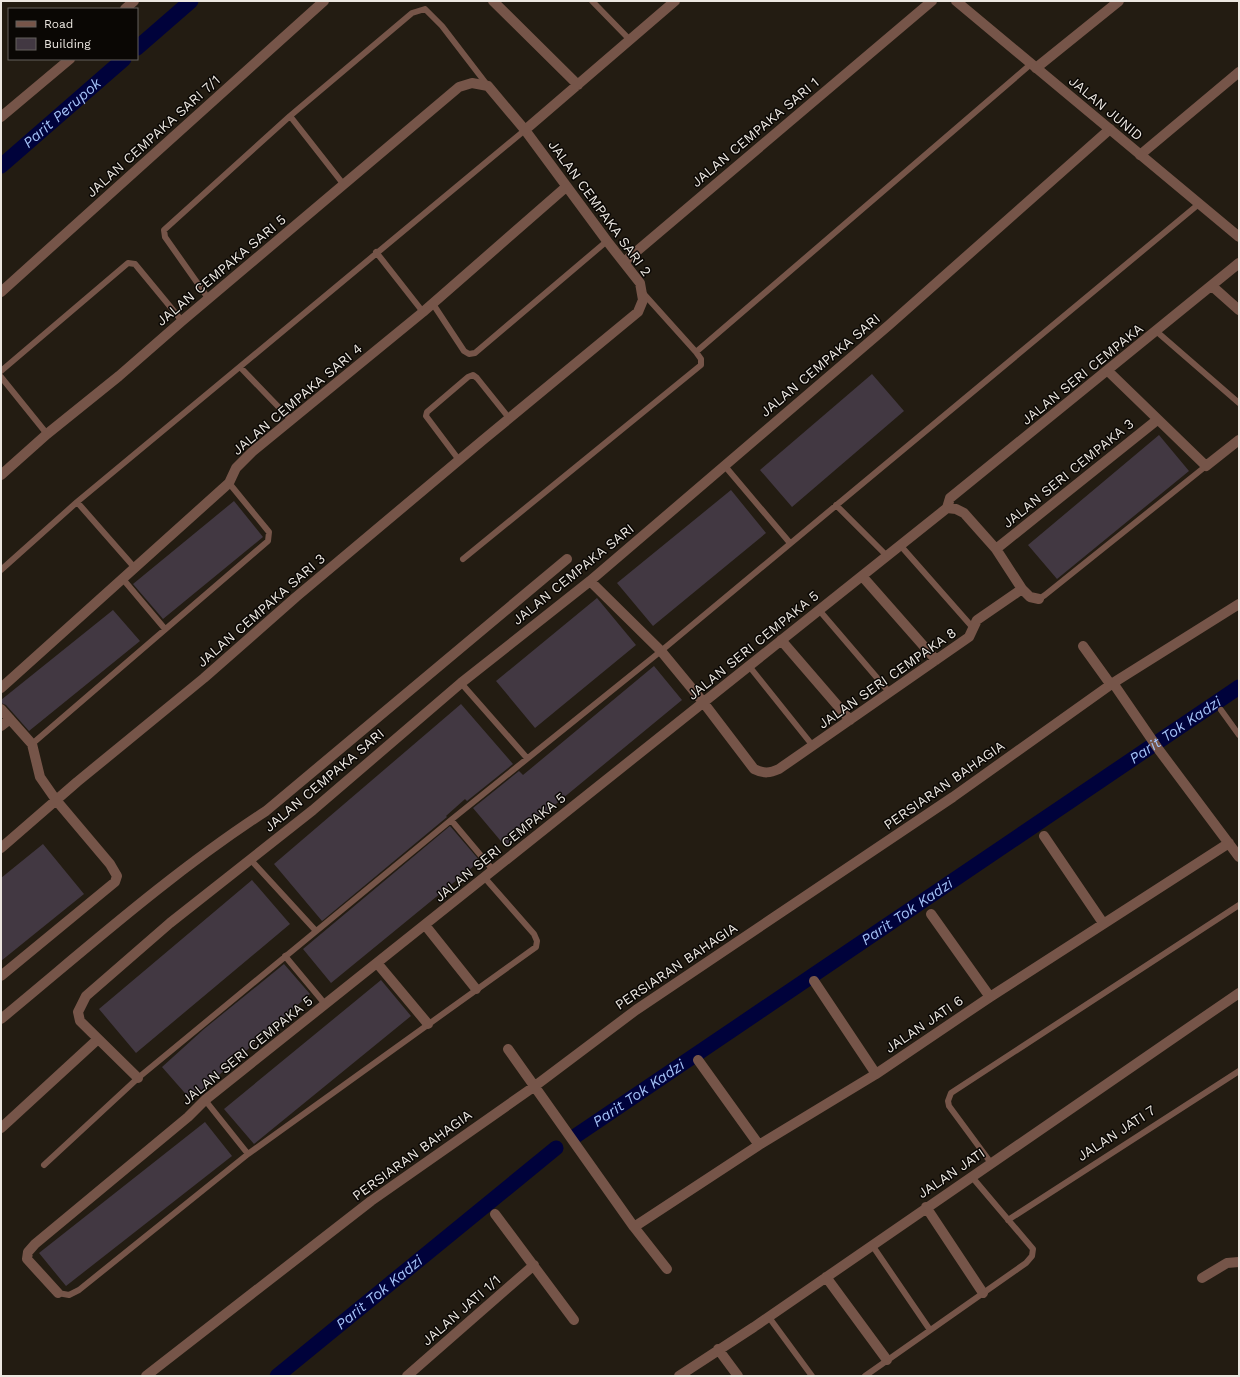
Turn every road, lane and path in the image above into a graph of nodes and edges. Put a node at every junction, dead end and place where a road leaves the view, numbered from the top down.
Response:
1 (134, 1) edge
2 (324, 1) edge
3 (493, 1) edge
4 (592, 1) edge
5 (675, 1) edge
6 (932, 1) edge
7 (956, 1) edge
8 (1119, 1) edge
9 (126, 8) edge
10 (630, 40) junction
11 (69, 60) edge
12 (1033, 66) junction
13 (1239, 72) edge
14 (578, 85) junction
15 (488, 86) junction
16 (290, 116) junction
17 (1, 117) edge
18 (1110, 128) junction
19 (525, 130) junction
20 (1140, 155) junction
21 (344, 184) junction
22 (566, 187) junction
23 (1200, 203) junction
24 (1239, 237) edge
25 (607, 241) junction
26 (376, 252) junction
27 (624, 262) junction
28 (1239, 263) edge
29 (1212, 286) junction
30 (1, 292) edge
31 (642, 292) junction
32 (208, 298) junction
33 (433, 304) junction
34 (1239, 310) edge
35 (423, 312) junction
36 (182, 321) junction
37 (1156, 332) junction
38 (696, 352) junction
39 (240, 367) junction
40 (1, 371) edge
41 (1108, 371) junction
42 (1, 377) edge
43 (1239, 403) edge
44 (509, 418) junction
45 (1157, 420) junction
46 (292, 421) junction
47 (47, 434) junction
48 (483, 440) joint
49 (1239, 440) edge
50 (460, 460) junction
51 (724, 465) junction
52 (1206, 466) junction
53 (1, 475) edge
54 (229, 483) junction
55 (77, 502) junction
56 (836, 505) junction
57 (947, 508) junction
58 (790, 543) junction
59 (900, 545) junction
60 (996, 548) junction
61 (886, 556) junction
62 (463, 559) dead end
63 (568, 559) dead end
64 (134, 567) junction
65 (1, 570) edge
66 (862, 576) junction
67 (122, 578) junction
68 (590, 581) junction
69 (1022, 589) junction
70 (1039, 599) joint
71 (1239, 604) edge
72 (819, 610) junction
73 (165, 629) junction
74 (974, 629) junction
75 (781, 640) junction
76 (1083, 646) dead end
77 (660, 651) junction
78 (936, 660) junction
79 (749, 666) junction
80 (461, 683) junction
81 (1112, 684) junction
82 (1, 688) edge
83 (890, 693) junction
84 (704, 702) junction
85 (1, 709) edge
86 (1221, 710) dead end
87 (10, 719) junction
88 (850, 720) junction
89 (1, 726) edge
90 (1239, 735) edge
91 (32, 744) junction
92 (813, 746) junction
93 (527, 758) junction
94 (56, 800) junction
95 (451, 820) junction
96 (1044, 836) dead end
97 (1229, 843) junction
98 (1, 848) edge
99 (1239, 857) edge
100 (250, 859) junction
101 (493, 870) junction
102 (484, 878) junction
103 (1239, 905) edge
104 (931, 914) dead end
105 (1103, 924) junction
106 (425, 925) junction
107 (316, 931) junction
108 (286, 956) junction
109 (377, 963) junction
110 (1, 976) edge
111 (814, 981) dead end
112 (476, 989) junction
113 (1239, 993) edge
114 (990, 997) junction
115 (325, 1004) junction
116 (1, 1019) edge
117 (428, 1024) junction
118 (98, 1039) junction
119 (508, 1048) dead end
120 (698, 1060) dead end
121 (1239, 1071) edge
122 (876, 1074) junction
123 (138, 1078) junction
124 (535, 1086) junction
125 (205, 1100) junction
126 (1, 1128) edge
127 (759, 1145) junction
128 (248, 1154) junction
129 (991, 1163) junction
130 (44, 1165) dead end
131 (972, 1177) junction
132 (926, 1207) junction
133 (495, 1214) dead end
134 (1008, 1220) junction
135 (634, 1227) junction
136 (872, 1245) junction
137 (1239, 1262) edge
138 (534, 1265) junction
139 (667, 1270) dead end
140 (826, 1277) junction
141 (1202, 1278) dead end
142 (58, 1293) joint
143 (983, 1293) junction
144 (768, 1316) junction
145 (574, 1320) dead end
146 (930, 1330) junction
147 (718, 1349) junction
148 (887, 1360) junction
149 (146, 1376) edge
150 (407, 1376) edge
151 (679, 1376) edge
152 (738, 1376) edge
153 (812, 1376) edge
154 (865, 1376) edge

1 - 9 street
2 - 30 street, JALAN CEMPAKA SARI 7/1
3 - 14 street
4 - 10 lane
5 - 10 street
6 - 27 street, JALAN CEMPAKA SARI 1
7 - 12 street, JALAN JUNID
8 - 12 street
10 - 14 street
11 - 17 street
12 - 18 street, JALAN JUNID
12 - 38 lane
13 - 20 street
14 - 19 street
15 - 16 lane
15 - 19 street, JALAN CEMPAKA SARI 2
15 - 21 street, JALAN CEMPAKA SARI 5
16 - 21 lane
16 - 32 lane
18 - 20 street, JALAN JUNID
18 - 51 street, JALAN CEMPAKA SARI
19 - 22 street, JALAN CEMPAKA SARI 2
19 - 26 lane
20 - 23 street, JALAN JUNID
21 - 32 street, JALAN CEMPAKA SARI 5
22 - 25 street, JALAN CEMPAKA SARI 2
22 - 33 street, JALAN CEMPAKA SARI 4
23 - 24 street, JALAN JUNID
23 - 56 lane
25 - 27 street, JALAN CEMPAKA SARI 2
25 - 33 lane
26 - 35 lane
26 - 39 lane
27 - 31 street, JALAN CEMPAKA SARI 2
28 - 29 street, JALAN SERI CEMPAKA
29 - 34 street
29 - 37 street, JALAN SERI CEMPAKA
31 - 38 lane
31 - 44 street, JALAN CEMPAKA SARI 2
32 - 36 street, JALAN CEMPAKA SARI 5
33 - 35 street, JALAN CEMPAKA SARI 4
35 - 46 street, JALAN CEMPAKA SARI 4
36 - 40 lane
36 - 47 street, JALAN CEMPAKA SARI 5
37 - 41 street, JALAN SERI CEMPAKA
37 - 43 lane
38 - 62 lane
39 - 46 lane
39 - 55 lane
41 - 45 street
41 - 57 street, JALAN SERI CEMPAKA
42 - 47 lane
44 - 48 street, JALAN CEMPAKA SARI 2
44 - 50 lane
45 - 52 street
45 - 60 street, JALAN SERI CEMPAKA 3
46 - 54 street, JALAN CEMPAKA SARI 4
47 - 53 street, JALAN CEMPAKA SARI 5
48 - 50 street, JALAN CEMPAKA SARI 3
49 - 52 street
50 - 94 street, JALAN CEMPAKA SARI 3
51 - 58 lane
51 - 68 street, JALAN CEMPAKA SARI
52 - 70 lane
54 - 64 street, JALAN CEMPAKA SARI 4
54 - 73 lane
55 - 64 lane
55 - 65 lane
56 - 58 lane
56 - 61 lane
57 - 59 street, JALAN SERI CEMPAKA 5
57 - 60 street
58 - 77 lane
59 - 61 street, JALAN SERI CEMPAKA 5
59 - 74 lane
60 - 69 street
61 - 66 street, JALAN SERI CEMPAKA 5
63 - 116 street
64 - 67 street, JALAN CEMPAKA SARI 4
66 - 72 street, JALAN SERI CEMPAKA 5
66 - 78 street
67 - 73 lane
67 - 82 street, JALAN CEMPAKA SARI 4
68 - 77 street
68 - 80 street, JALAN CEMPAKA SARI
69 - 70 street
69 - 74 street, JALAN SERI CEMPAKA 8
71 - 81 street, PERSIARAN BAHAGIA
72 - 75 street, JALAN SERI CEMPAKA 5
72 - 83 lane
73 - 91 lane
74 - 78 street, JALAN SERI CEMPAKA 8
75 - 79 street, JALAN SERI CEMPAKA 5
75 - 88 street
76 - 81 street
77 - 84 street
77 - 93 lane
78 - 83 street, JALAN SERI CEMPAKA 8
79 - 84 street, JALAN SERI CEMPAKA 5
79 - 92 lane
80 - 93 lane
80 - 100 street, JALAN CEMPAKA SARI
81 - 97 street
81 - 124 street, PERSIARAN BAHAGIA
83 - 88 street, JALAN SERI CEMPAKA 8
84 - 92 street, JALAN SERI CEMPAKA 8
84 - 101 street, JALAN SERI CEMPAKA 5
85 - 87 street
86 - 90 lane
87 - 89 street
87 - 91 street
88 - 92 street, JALAN SERI CEMPAKA 8
91 - 94 street
93 - 95 lane
94 - 98 street, JALAN CEMPAKA SARI 3
94 - 110 street
95 - 101 lane
95 - 107 lane
96 - 105 street
97 - 99 street
97 - 105 street, JALAN JATI 6
100 - 107 lane
100 - 118 street, JALAN CEMPAKA SARI
101 - 102 street, JALAN SERI CEMPAKA 5
102 - 106 street, JALAN SERI CEMPAKA 5
102 - 112 lane
103 - 129 lane
104 - 114 street
105 - 114 street, JALAN JATI 6
106 - 109 street, JALAN SERI CEMPAKA 5
106 - 112 street
107 - 108 lane
108 - 115 lane
108 - 123 lane
109 - 115 street, JALAN SERI CEMPAKA 5
109 - 117 street
111 - 122 street
112 - 117 lane
113 - 129 street, JALAN JATI
114 - 122 street, JALAN JATI 6
115 - 125 street, JALAN SERI CEMPAKA 5
117 - 128 lane
118 - 123 street, JALAN CEMPAKA SARI
118 - 126 street
119 - 124 street
120 - 127 street
121 - 134 lane, JALAN JATI 7
122 - 127 street, JALAN JATI 6
123 - 130 lane
124 - 135 street
124 - 149 street, PERSIARAN BAHAGIA
125 - 128 lane
125 - 142 street, JALAN SERI CEMPAKA 5
127 - 135 street, JALAN JATI 6
128 - 142 lane
129 - 131 street, JALAN JATI
131 - 132 street, JALAN JATI
131 - 134 lane
132 - 136 street, JALAN JATI
132 - 143 street
133 - 138 street
134 - 143 lane
135 - 139 street
136 - 140 street, JALAN JATI
136 - 146 lane
137 - 141 street
138 - 145 street
138 - 150 street, JALAN JATI 1/1
140 - 144 street, JALAN JATI
140 - 148 street
143 - 146 lane
144 - 147 street, JALAN JATI
144 - 153 lane
146 - 148 lane
147 - 151 street, JALAN JATI
147 - 152 street
148 - 154 lane

